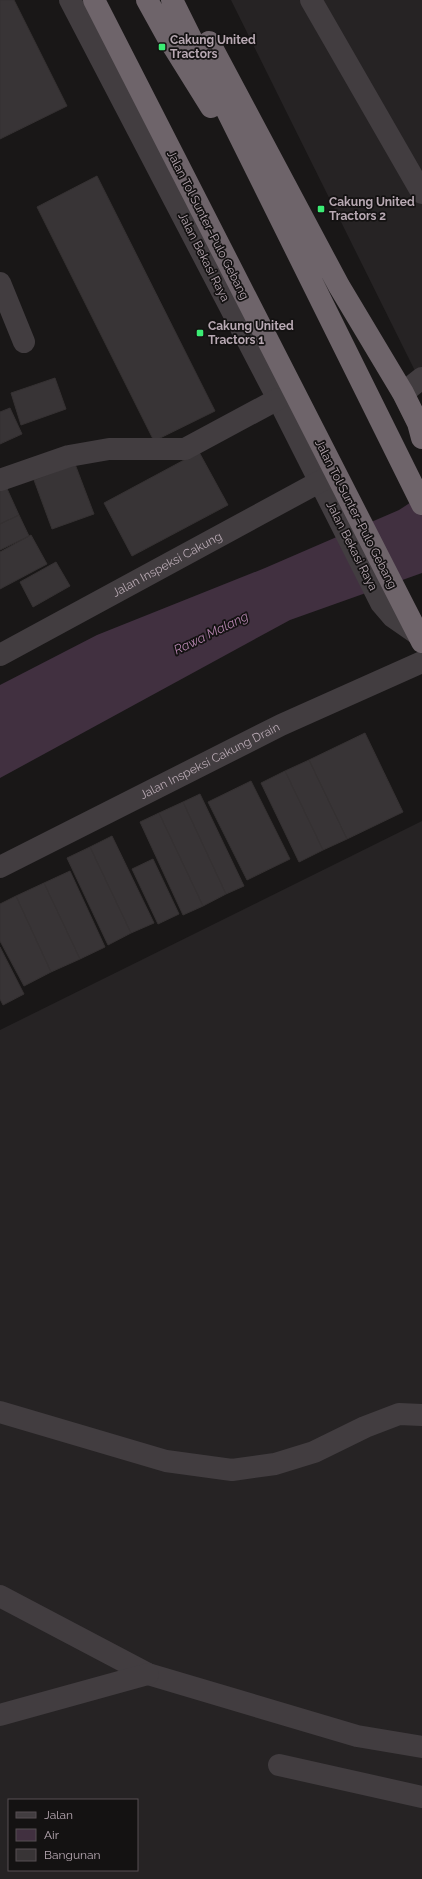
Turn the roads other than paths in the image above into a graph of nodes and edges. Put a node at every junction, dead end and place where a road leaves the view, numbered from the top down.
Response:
1 (70, 0) edge
2 (94, 0) edge
3 (99, 0) edge
4 (147, 0) edge
5 (172, 0) edge
6 (186, 0) edge
7 (312, 0) edge
8 (422, 193) edge
9 (272, 200) junction
10 (0, 283) edge
11 (24, 342) dead end
12 (422, 378) edge
13 (403, 393) junction
14 (278, 399) junction
15 (420, 431) edge
16 (327, 477) junction
17 (0, 480) edge
18 (422, 504) edge
19 (420, 640) edge
20 (0, 655) edge
21 (422, 662) edge
22 (0, 867) edge
23 (0, 1412) edge
24 (422, 1415) edge
25 (0, 1596) edge
26 (148, 1674) junction
27 (0, 1715) edge
28 (422, 1747) edge
29 (279, 1765) dead end
30 (422, 1796) edge

1 - 14 street, Jalan Bekasi Raya
2 - 19 highway, Jalan Tol Sunter–Pulo Gebang, bridge
3 - 16 highway, Jalan Bekasi Raya
4 - 9 highway
5 - 9 highway
6 - 13 highway
7 - 8 street
9 - 18 highway
10 - 11 street
12 - 13 street
13 - 15 highway
14 - 16 street, Jalan Bekasi Raya
14 - 17 street
16 - 19 highway, Jalan Bekasi Raya, bridge
16 - 20 street, Jalan Inspeksi Cakung
21 - 22 street, Jalan Inspeksi Cakung Drain
23 - 24 street
25 - 26 street
26 - 27 street
26 - 28 street
29 - 30 street

